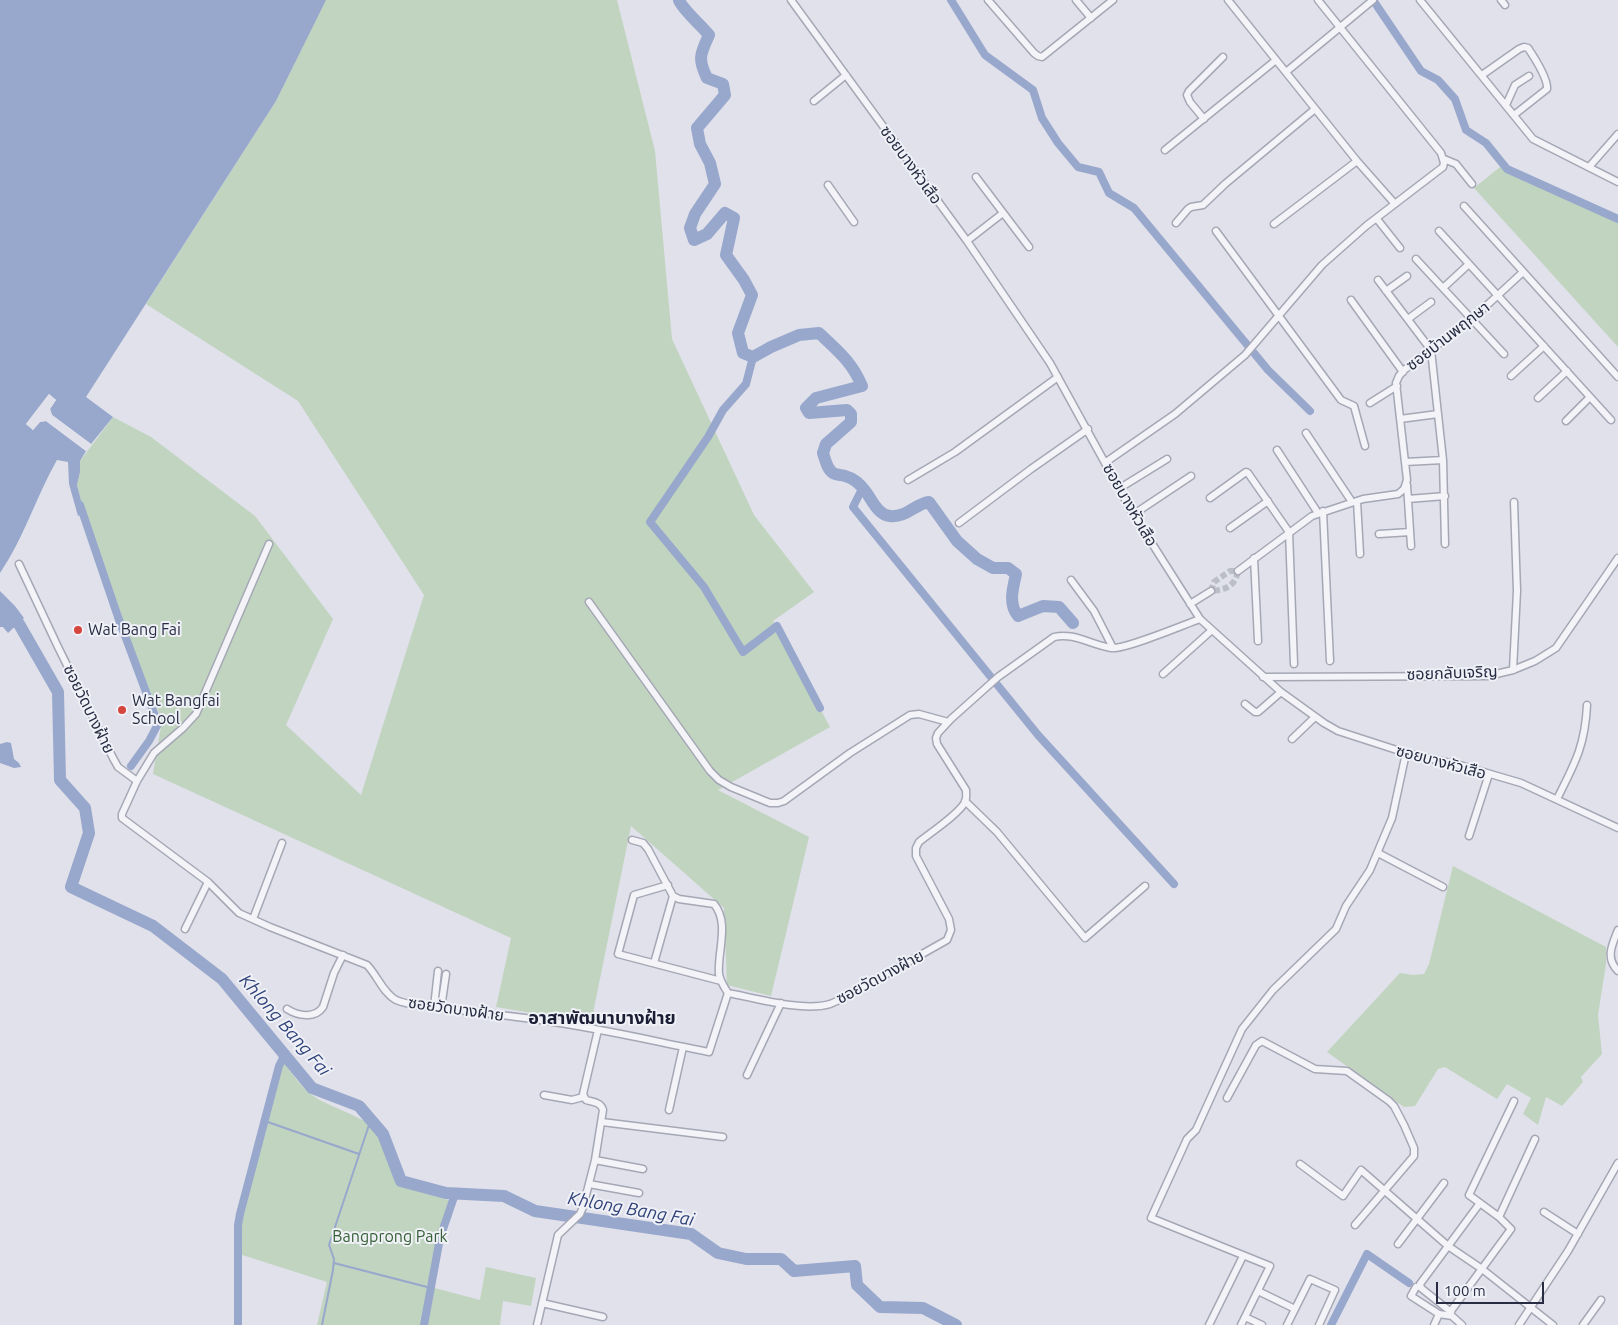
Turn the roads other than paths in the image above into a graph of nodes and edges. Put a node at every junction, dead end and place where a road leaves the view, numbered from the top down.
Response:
1 (791, 0) edge
2 (988, 0) edge
3 (1076, 0) edge
4 (1113, 0) edge
5 (1228, 0) edge
6 (1318, 0) edge
7 (1420, 0) edge
8 (1371, 2) edge
9 (1091, 18) junction
10 (1340, 27) junction
11 (1223, 57) dead end
12 (1276, 60) junction
13 (1286, 72) junction
14 (846, 75) junction
15 (1482, 75) junction
16 (1529, 76) dead end
17 (814, 101) dead end
18 (1506, 105) junction
19 (1315, 109) junction
20 (1514, 115) junction
21 (1204, 119) junction
22 (1618, 134) edge
23 (1165, 150) dead end
24 (1444, 159) junction
25 (1357, 161) junction
26 (1589, 167) junction
27 (976, 177) dead end
28 (1618, 182) edge
29 (1472, 184) dead end
30 (828, 185) dead end
31 (1395, 204) junction
32 (1464, 206) dead end
33 (1003, 213) junction
34 (1377, 219) junction
35 (854, 222) dead end
36 (1176, 223) dead end
37 (1274, 224) dead end
38 (1216, 231) dead end
39 (1439, 231) dead end
40 (967, 241) junction
41 (1029, 247) dead end
42 (1400, 248) dead end
43 (1416, 259) dead end
44 (1469, 264) junction
45 (1523, 272) junction
46 (1407, 276) dead end
47 (1378, 280) dead end
48 (1443, 288) junction
49 (1386, 291) junction
50 (1498, 296) junction
51 (1350, 300) dead end
52 (1431, 302) dead end
53 (1279, 314) junction
54 (1408, 319) junction
55 (1472, 319) junction
56 (1544, 346) junction
57 (1431, 350) junction
58 (1504, 354) dead end
59 (1566, 371) junction
60 (1403, 372) junction
61 (1511, 376) dead end
62 (1058, 377) junction
63 (1618, 377) edge
64 (1397, 386) junction
65 (1590, 397) junction
66 (1538, 398) dead end
67 (1370, 403) dead end
68 (1438, 414) junction
69 (1400, 419) junction
70 (1611, 420) dead end
71 (1566, 421) dead end
72 (1088, 429) junction
73 (1306, 433) dead end
74 (1366, 446) dead end
75 (1277, 450) dead end
76 (1167, 459) dead end
77 (1443, 460) junction
78 (1106, 462) junction
79 (1405, 462) junction
80 (1190, 476) dead end
81 (908, 480) dead end
82 (1407, 480) junction
83 (1120, 488) junction
84 (1445, 496) junction
85 (1210, 498) dead end
86 (1408, 499) junction
87 (1268, 501) junction
88 (1355, 501) junction
89 (1514, 502) dead end
90 (1321, 512) junction
91 (1134, 514) junction
92 (959, 524) dead end
93 (1230, 528) dead end
94 (1289, 532) junction
95 (1410, 532) junction
96 (1380, 534) dead end
97 (269, 544) dead end
98 (1445, 544) dead end
99 (1411, 546) dead end
100 (1360, 554) dead end
101 (1254, 558) junction
102 (1616, 563) edge
103 (19, 564) dead end
104 (1238, 571) tunnel mouth
105 (1071, 580) dead end
106 (1212, 591) dead end
107 (589, 602) dead end
108 (1190, 604) junction
109 (1200, 620) junction
110 (1212, 630) junction
111 (1258, 641) dead end
112 (1113, 648) junction
113 (1330, 660) dead end
114 (1294, 664) dead end
115 (1513, 670) junction
116 (1163, 674) dead end
117 (1263, 677) junction
118 (1281, 692) junction
119 (1245, 704) dead end
120 (1587, 706) dead end
121 (1315, 717) junction
122 (948, 722) junction
123 (1292, 739) dead end
124 (1406, 753) junction
125 (1488, 774) junction
126 (137, 781) junction
127 (1557, 799) junction
128 (965, 801) junction
129 (1618, 828) edge
130 (1469, 836) dead end
131 (632, 840) dead end
132 (282, 843) dead end
133 (1378, 853) junction
134 (208, 882) junction
135 (668, 885) junction
136 (1145, 886) dead end
137 (1443, 887) dead end
138 (673, 896) junction
139 (253, 919) junction
140 (185, 929) dead end
141 (1618, 930) edge
142 (344, 955) junction
143 (654, 963) junction
144 (438, 971) dead end
145 (1618, 971) edge
146 (446, 974) dead end
147 (721, 981) junction
148 (728, 993) junction
149 (781, 1003) junction
150 (434, 1007) junction
151 (441, 1008) junction
152 (287, 1009) dead end
153 (598, 1030) junction
154 (683, 1047) junction
155 (747, 1075) dead end
156 (544, 1095) dead end
157 (583, 1097) junction
158 (1227, 1098) dead end
159 (1514, 1101) dead end
160 (669, 1110) dead end
161 (602, 1122) junction
162 (723, 1138) dead end
163 (1535, 1139) dead end
164 (594, 1160) junction
165 (1618, 1163) edge
166 (1300, 1164) dead end
167 (643, 1169) dead end
168 (1444, 1183) dead end
169 (589, 1184) junction
170 (1386, 1190) junction
171 (639, 1193) dead end
172 (1480, 1203) junction
173 (1544, 1212) dead end
174 (1499, 1217) junction
175 (1416, 1219) junction
176 (1355, 1226) dead end
177 (1578, 1234) junction
178 (1398, 1244) dead end
179 (1448, 1246) junction
180 (1243, 1256) junction
181 (1482, 1269) junction
182 (1416, 1287) dead end
183 (1258, 1292) junction
184 (1601, 1300) dead end
185 (542, 1303) junction
186 (1530, 1308) junction
187 (1295, 1309) junction
188 (1449, 1313) junction
189 (1440, 1314) junction
190 (603, 1317) dead end
191 (1245, 1317) junction
192 (538, 1325) edge
193 (1209, 1325) edge
194 (1241, 1325) edge
195 (1262, 1325) edge
196 (1287, 1325) edge
197 (1319, 1325) edge
198 (1434, 1325) edge
199 (1462, 1325) edge
200 (1519, 1325) edge
201 (1553, 1325) edge
202 (1583, 1325) edge

1 - 14 street, ซอยบางหัวเสือ
2 - 9 street
3 - 9 street
4 - 9 street
5 - 12 street
6 - 10 street
7 - 15 street
8 - 10 street
10 - 13 street
10 - 24 street
11 - 21 street
12 - 13 street
12 - 21 street
13 - 19 street
14 - 17 street
14 - 40 street, ซอยบางหัวเสือ
15 - 18 street
15 - 20 street
16 - 18 street
18 - 20 street
19 - 25 street
19 - 36 street
20 - 26 street
21 - 23 street
22 - 26 street
24 - 29 street
24 - 31 street
25 - 31 street
25 - 37 street
26 - 28 street
27 - 33 street
30 - 35 street
31 - 34 street
32 - 45 street
33 - 40 street
33 - 41 street
34 - 42 street
34 - 53 street
38 - 53 street
39 - 44 street
40 - 62 street, ซอยบางหัวเสือ
43 - 48 street
44 - 48 street
44 - 50 street
45 - 50 street, ซอยบ้านพฤกษา
45 - 63 street
46 - 49 street
47 - 49 street
48 - 55 street
49 - 54 street
50 - 55 street, ซอยบ้านพฤกษา
50 - 56 street
51 - 60 street
52 - 54 street
53 - 74 street
53 - 78 street
54 - 57 street
55 - 57 street, ซอยบ้านพฤกษา
55 - 58 street
56 - 59 street
56 - 61 street
57 - 60 street, ซอยบ้านพฤกษา
57 - 68 street
59 - 65 street
59 - 66 street
60 - 64 street, ซอยบ้านพฤกษา
62 - 72 street, ซอยบางหัวเสือ
62 - 81 street
64 - 67 street
64 - 69 street, ซอยบ้านพฤกษา
65 - 70 street
65 - 71 street
68 - 69 street
68 - 77 street
69 - 79 street, ซอยบ้านพฤกษา
72 - 78 street, ซอยบางหัวเสือ
72 - 92 street
73 - 88 street
75 - 90 street
76 - 83 street
77 - 79 street
77 - 84 street
78 - 83 street, ซอยบางหัวเสือ
79 - 82 street, ซอยบ้านพฤกษา
80 - 91 street
82 - 86 street, ซอยบ้านพฤกษา
82 - 88 street
83 - 91 street, ซอยบางหัวเสือ
84 - 86 street
84 - 98 street
85 - 87 street
86 - 95 street, ซอยบ้านพฤกษา
87 - 93 street
87 - 94 street
88 - 90 street
88 - 100 street
89 - 115 street
90 - 94 street
90 - 113 street
91 - 108 street, ซอยบางหัวเสือ
94 - 101 street
94 - 114 street
95 - 96 street
95 - 99 street, ซอยบ้านพฤกษา
97 - 126 street
101 - 104 street
101 - 111 street
102 - 115 street, ซอยกลับเจริญ
103 - 126 street, ซอยวัดบางฝ้าย
105 - 112 street
106 - 108 street
107 - 122 street
108 - 109 street, ซอยบางหัวเสือ
109 - 110 street, ซอยบางหัวเสือ
109 - 112 street
110 - 116 street
110 - 117 street, ซอยบางหัวเสือ
112 - 122 street
115 - 117 street, ซอยกลับเจริญ
117 - 118 street, ซอยบางหัวเสือ
118 - 119 street
118 - 121 street, ซอยบางหัวเสือ
120 - 127 street
121 - 123 street
121 - 124 street, ซอยบางหัวเสือ
122 - 128 street
124 - 125 street, ซอยบางหัวเสือ
124 - 133 street
125 - 127 street, ซอยบางหัวเสือ
125 - 130 street
126 - 134 street, ซอยวัดบางฝ้าย
127 - 129 street, ซอยบางหัวเสือ
128 - 136 street
128 - 149 street, ซอยวัดบางฝ้าย
131 - 135 street
132 - 139 street
133 - 137 street
133 - 180 street
134 - 139 street, ซอยวัดบางฝ้าย
134 - 140 street
135 - 138 street
135 - 143 street
138 - 143 street
138 - 147 street
139 - 142 street, ซอยวัดบางฝ้าย
141 - 145 street
142 - 150 street, ซอยวัดบางฝ้าย
142 - 152 street
143 - 147 street
144 - 150 street
146 - 151 street
147 - 148 street
148 - 149 street, ซอยวัดบางฝ้าย
148 - 154 street, ซอยวัดบางฝ้าย
149 - 155 street
150 - 151 street, ซอยวัดบางฝ้าย
151 - 153 street, ซอยวัดบางฝ้าย
153 - 154 street, ซอยวัดบางฝ้าย
153 - 157 street
154 - 160 street
156 - 157 street
157 - 161 street
158 - 170 street
159 - 172 street
161 - 162 street
161 - 164 street
163 - 174 street
164 - 167 street
164 - 169 street
165 - 177 street
166 - 170 street
168 - 175 street
169 - 171 street
169 - 185 street
170 - 175 street
170 - 176 street
172 - 174 street
172 - 179 street
173 - 177 street
174 - 181 street
175 - 178 street
175 - 179 street
177 - 186 street
179 - 181 street
179 - 188 street
180 - 183 street
180 - 193 street
181 - 186 street
181 - 188 street
182 - 189 street
183 - 187 street
183 - 191 street
184 - 202 street
185 - 190 street
185 - 192 street
186 - 200 street
186 - 201 street
187 - 196 street
187 - 197 street
188 - 189 street
188 - 199 street
189 - 198 street
191 - 194 street
191 - 195 street

